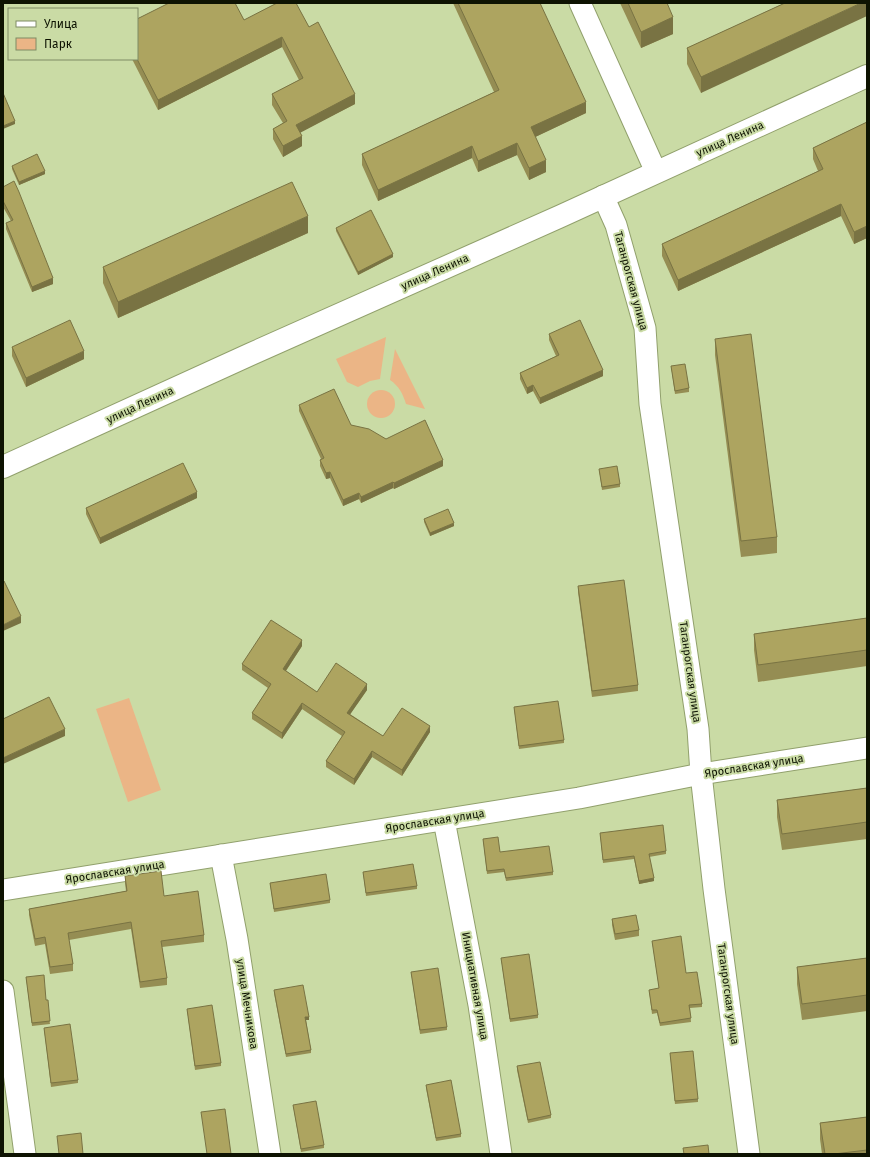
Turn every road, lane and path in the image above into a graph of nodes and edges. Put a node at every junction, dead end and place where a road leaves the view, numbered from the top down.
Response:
1 (580, 3) edge
2 (867, 76) edge
3 (656, 172) junction
4 (603, 196) junction
5 (3, 467) edge
6 (867, 748) edge
7 (701, 774) junction
8 (444, 820) junction
9 (221, 855) junction
10 (3, 890) edge
11 (3, 991) edge
12 (24, 1154) edge
13 (270, 1154) edge
14 (501, 1154) edge
15 (749, 1154) edge

1 - 3 street
2 - 3 street, улица Ленина
3 - 4 street, улица Ленина
4 - 5 street, улица Ленина
4 - 7 street, Таганрогская улица
6 - 7 street, Ярославская улица
7 - 8 street, Ярославская улица
7 - 15 street, Таганрогская улица
8 - 9 street, Ярославская улица
8 - 14 street, Инициативная улица
9 - 10 street, Ярославская улица
9 - 13 street, улица Мечникова
11 - 12 street

